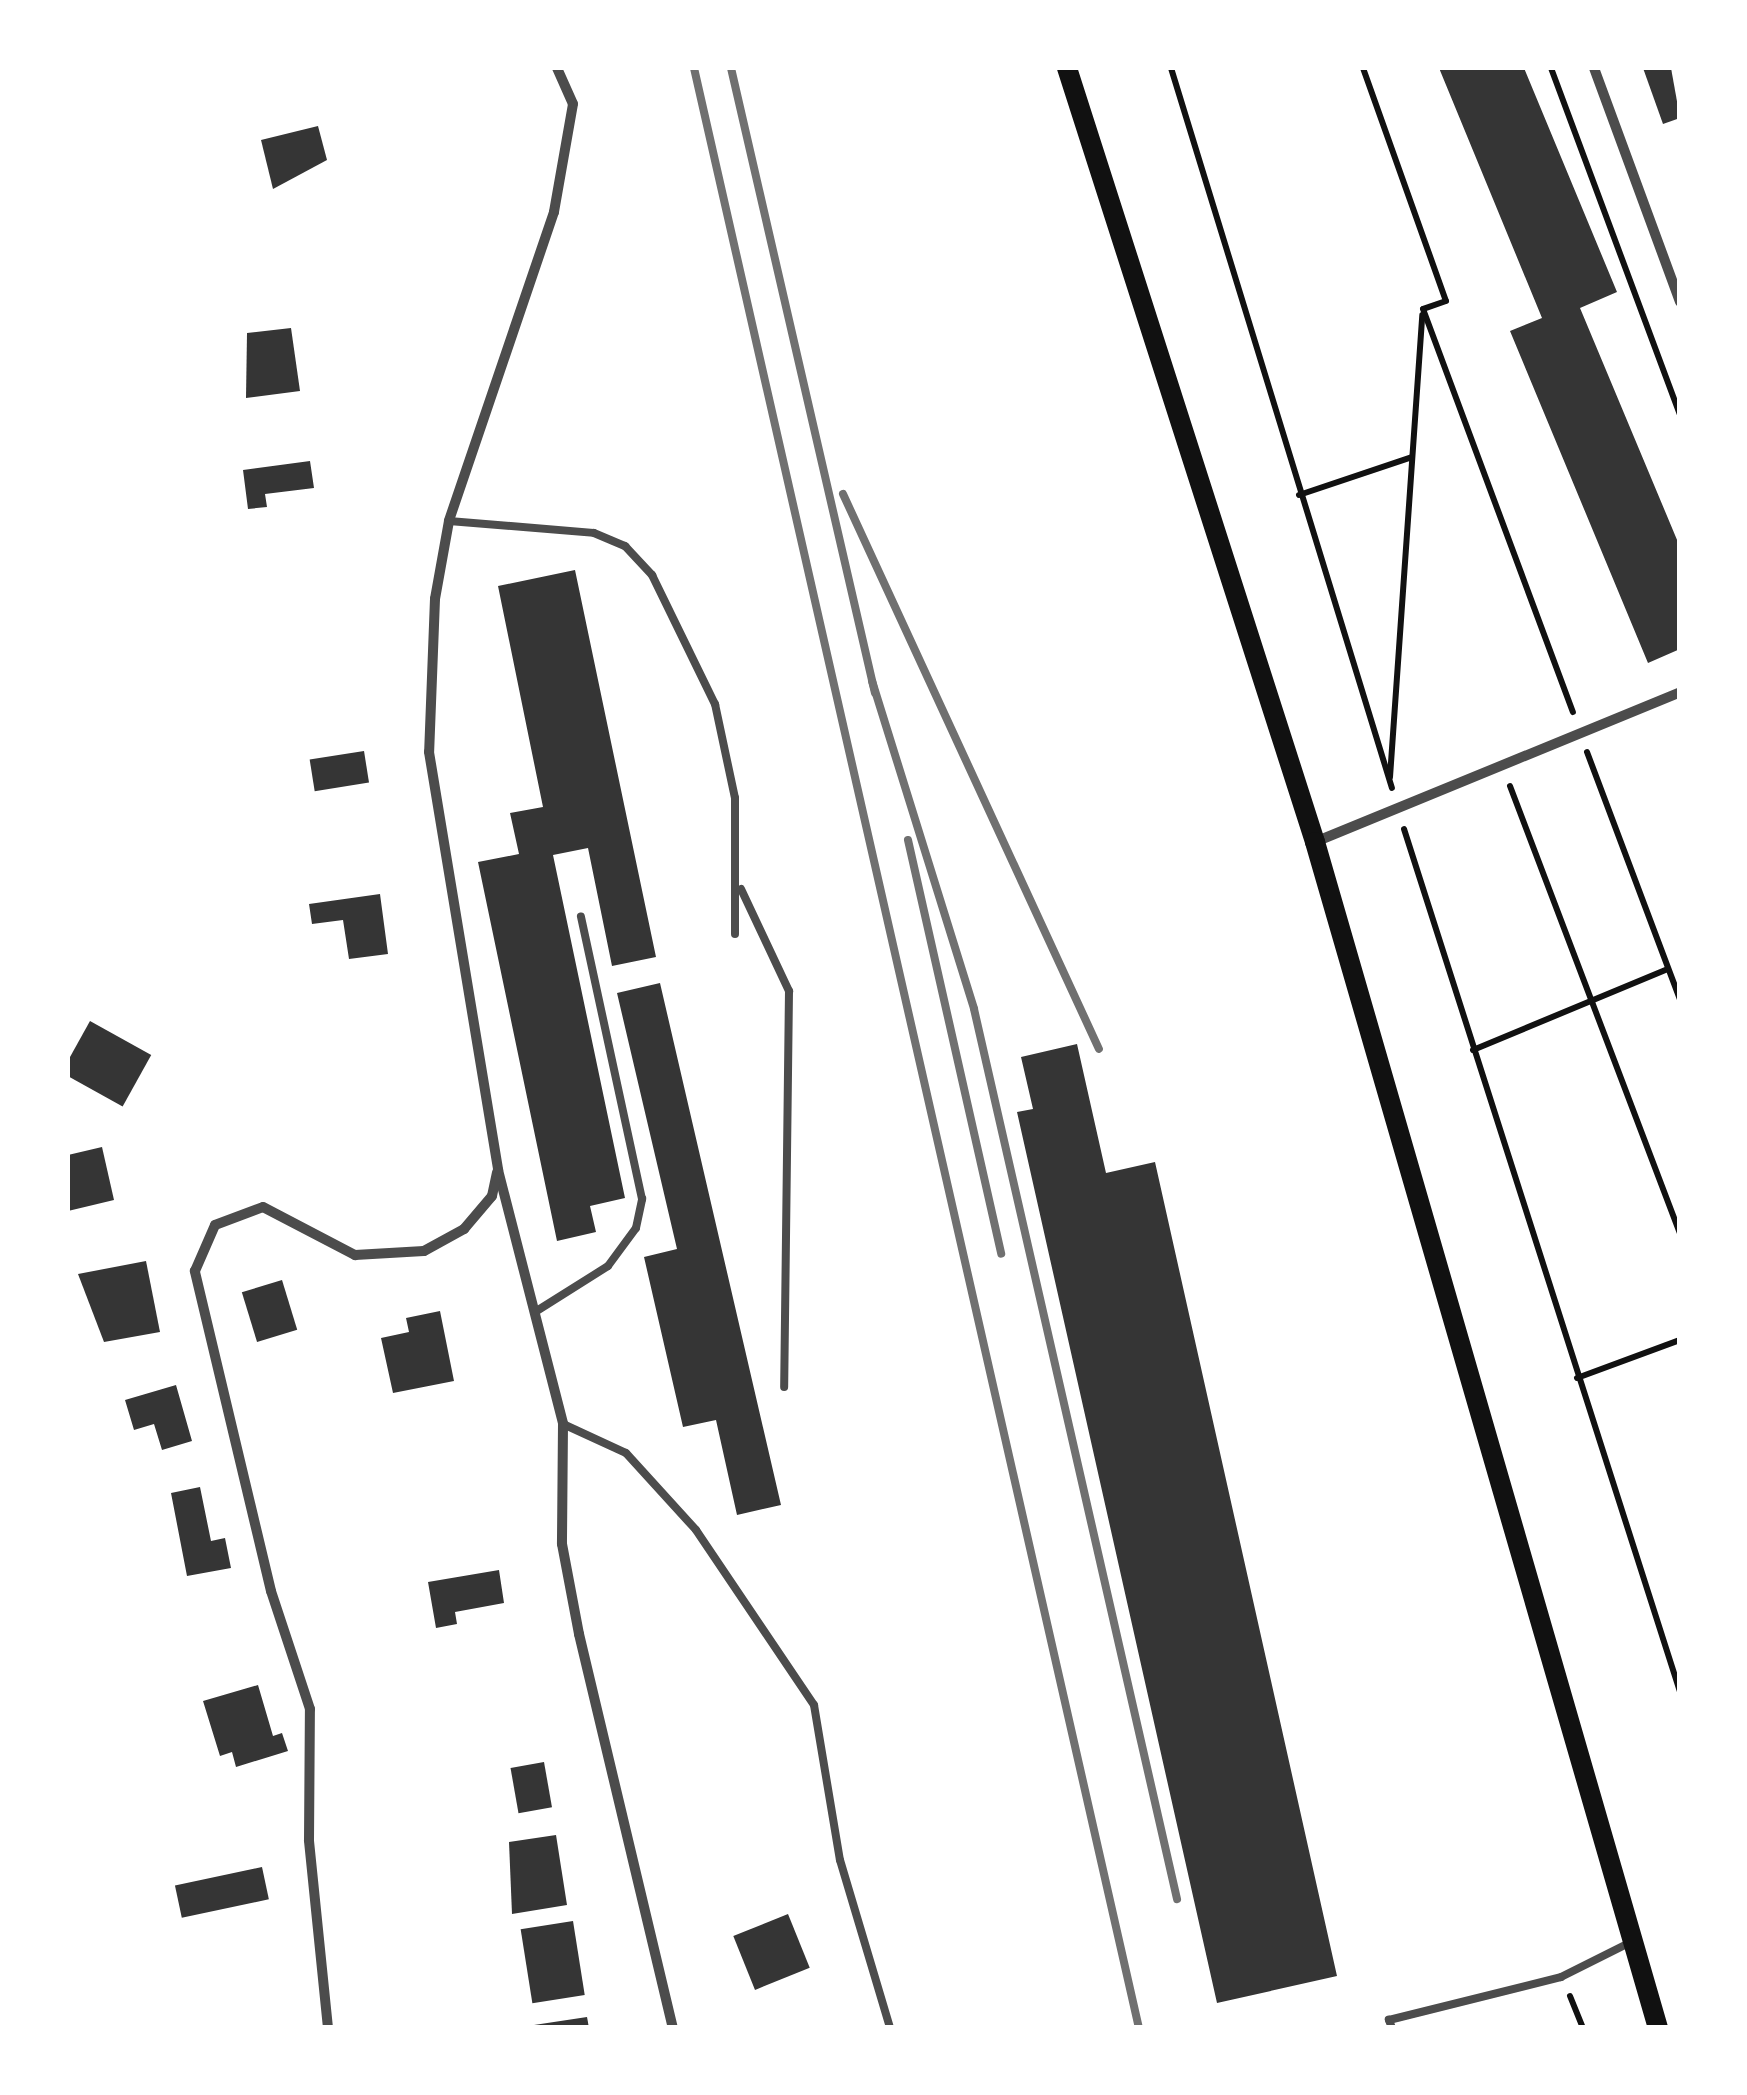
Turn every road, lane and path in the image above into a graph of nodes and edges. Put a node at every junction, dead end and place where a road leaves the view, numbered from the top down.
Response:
1 (558, 68) edge
2 (1067, 68) edge
3 (1171, 68) edge
4 (1363, 68) edge
5 (1551, 68) edge
6 (1594, 68) edge
7 (1680, 302) edge
8 (1422, 309) junction
9 (1680, 415) edge
10 (1412, 457) junction
11 (1299, 495) junction
12 (449, 521) junction
13 (1680, 692) edge
14 (1580, 733) junction
15 (1502, 765) junction
16 (1390, 781) junction
17 (1398, 807) junction
18 (1315, 842) junction
19 (741, 889) junction
20 (581, 916) dead end
21 (735, 934) dead end
22 (1668, 969) junction
23 (1680, 999) edge
24 (1594, 1000) junction
25 (1472, 1050) junction
26 (498, 1170) junction
27 (1680, 1234) edge
28 (535, 1312) junction
29 (1680, 1340) edge
30 (1577, 1378) junction
31 (784, 1386) dead end
32 (562, 1424) junction
33 (1680, 1692) edge
34 (1629, 1943) junction
35 (1561, 1977) junction
36 (328, 2028) edge
37 (674, 2028) edge
38 (890, 2028) edge
39 (1392, 2028) edge
40 (1583, 2028) edge
41 (1658, 2028) edge

1 - 12 street
2 - 18 main road
3 - 11 path
4 - 8 path
5 - 9 path
6 - 7 street
8 - 10 path
8 - 14 path
10 - 11 path
10 - 16 path
11 - 16 path
12 - 19 lane
12 - 26 street
13 - 14 street
14 - 15 street
14 - 22 path
15 - 17 street
15 - 24 path
16 - 17 path
17 - 18 street
17 - 25 path
18 - 34 main road
19 - 21 lane
19 - 31 lane
20 - 28 lane
22 - 23 path
22 - 24 path
24 - 25 path
24 - 27 path
25 - 30 path
26 - 28 street
26 - 36 street
28 - 32 street
29 - 30 path
30 - 33 path
32 - 37 street
32 - 38 lane
34 - 35 lane
34 - 41 main road
35 - 39 lane
35 - 40 path

